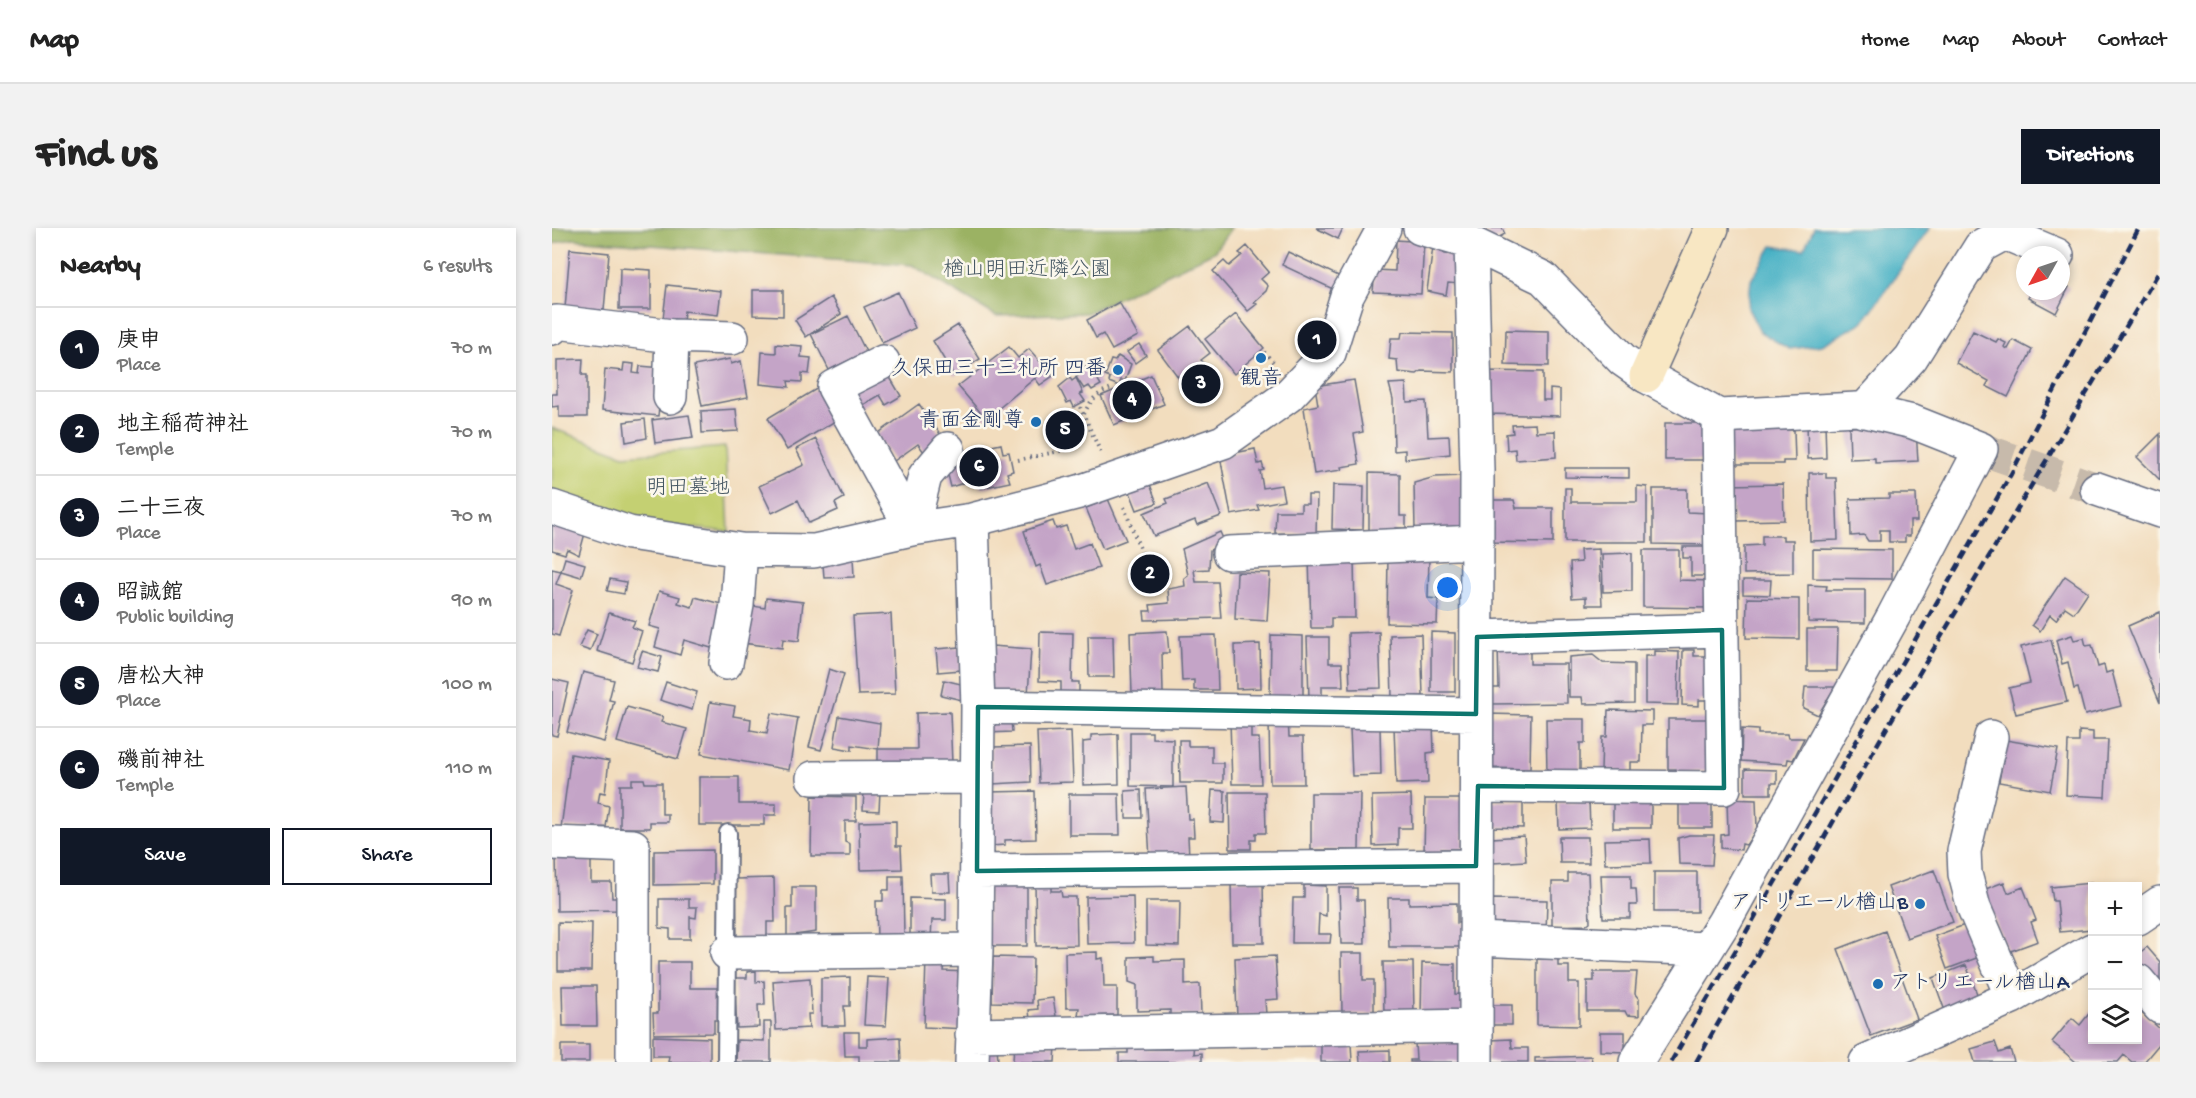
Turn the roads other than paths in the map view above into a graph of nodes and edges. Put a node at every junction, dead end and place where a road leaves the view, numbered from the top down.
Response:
1 (1384, 228) edge
2 (1420, 228) edge
3 (1707, 239) edge
4 (1471, 243) junction
5 (2036, 246) edge
6 (552, 328) edge
7 (672, 336) junction
8 (732, 338) dead end
9 (883, 362) dead end
10 (1646, 376) junction
11 (670, 397) dead end
12 (1863, 411) junction
13 (1719, 416) junction
14 (948, 449) dead end
15 (2097, 489) tunnel mouth
16 (552, 507) edge
17 (2160, 511) edge
18 (972, 520) junction
19 (912, 529) junction
20 (1477, 542) junction
21 (741, 550) junction
22 (1229, 553) dead end
23 (1722, 630) junction
24 (1477, 637) junction
25 (726, 663) dead end
26 (978, 706) junction
27 (1476, 714) junction
28 (1991, 737) dead end
29 (977, 777) junction
30 (813, 778) dead end
31 (1478, 786) junction
32 (728, 833) dead end
33 (552, 843) edge
34 (1476, 866) junction
35 (977, 870) junction
36 (2160, 903) edge
37 (2142, 915) edge
38 (1478, 939) junction
39 (1707, 949) junction
40 (976, 950) junction
41 (2088, 952) edge
42 (727, 953) junction
43 (2142, 986) edge
44 (2012, 997) junction
45 (2160, 1006) edge
46 (1476, 1026) junction
47 (972, 1049) edge
48 (633, 1062) edge
49 (726, 1062) edge
50 (1476, 1062) edge
51 (1636, 1062) edge
52 (1866, 1062) edge

1 - 18 street
2 - 4 street
3 - 10 street
4 - 10 street
4 - 20 street
5 - 12 street
6 - 7 street
7 - 8 street
7 - 11 street
9 - 19 street
10 - 13 street
12 - 13 street
12 - 39 street
13 - 23 street
14 - 19 street
15 - 17 street
16 - 21 street
18 - 19 street
18 - 26 street
19 - 21 street
20 - 22 street
20 - 24 street
21 - 25 street
23 - 24 street
23 - 31 street
24 - 27 street
26 - 27 street
26 - 29 street
27 - 31 street
28 - 44 street
29 - 30 street
29 - 35 street
31 - 34 street
32 - 42 lane
33 - 48 street
34 - 35 street
34 - 38 street
35 - 40 street
36 - 37 street
38 - 39 street
38 - 46 street
39 - 51 street
40 - 42 street
40 - 47 street
41 - 44 street
42 - 49 lane
43 - 45 street
44 - 52 street
46 - 47 street
46 - 50 street

